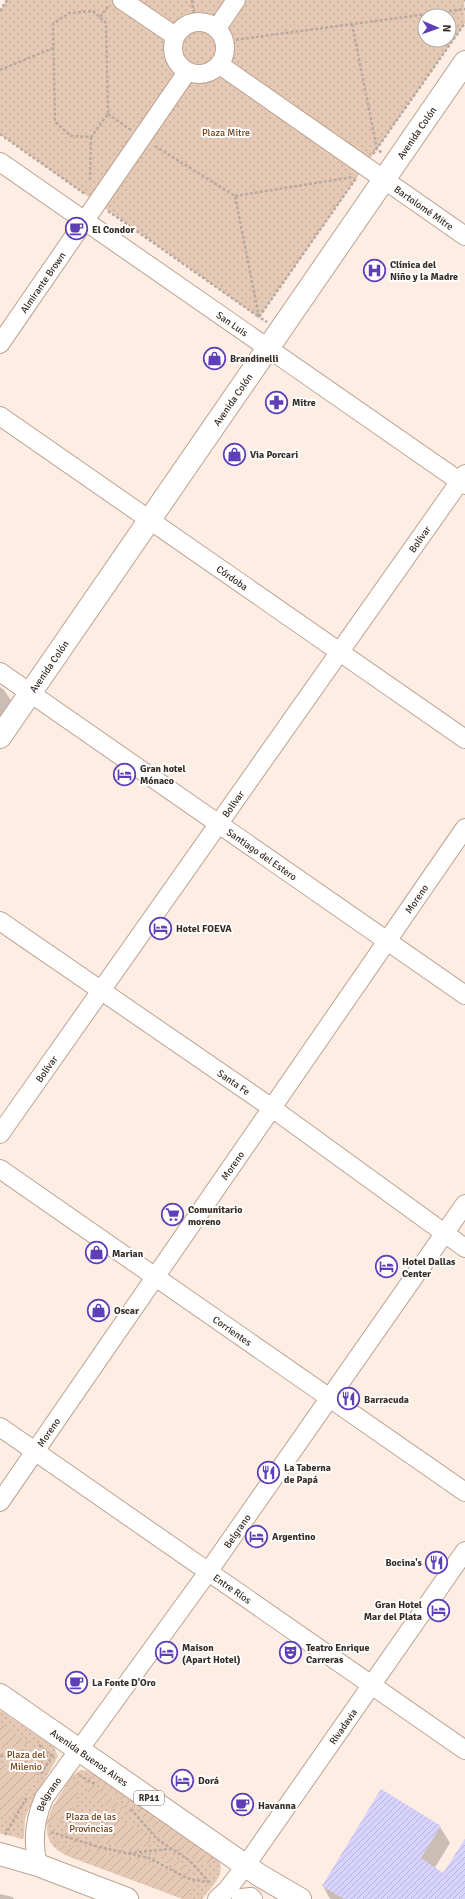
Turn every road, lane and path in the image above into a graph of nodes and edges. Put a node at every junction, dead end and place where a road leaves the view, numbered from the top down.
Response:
1 (8, 0) edge
2 (112, 0) edge
3 (122, 0) edge
4 (192, 0) edge
5 (236, 0) edge
6 (465, 9) edge
7 (0, 11) edge
8 (100, 17) junction
9 (195, 22) junction
10 (465, 23) edge
11 (352, 24) junction
12 (221, 35) junction
13 (175, 36) junction
14 (53, 48) junction
15 (465, 62) edge
16 (220, 65) junction
17 (0, 70) edge
18 (187, 72) junction
19 (108, 114) junction
20 (0, 134) edge
21 (91, 137) junction
22 (142, 138) junction
23 (377, 149) junction
24 (0, 162) edge
25 (361, 171) junction
26 (90, 180) dead end
27 (384, 180) junction
28 (235, 196) junction
29 (97, 203) junction
30 (85, 221) junction
31 (465, 236) edge
32 (259, 317) junction
33 (0, 344) edge
34 (268, 349) junction
35 (0, 416) edge
36 (463, 480) edge
37 (150, 520) junction
38 (340, 651) junction
39 (0, 672) edge
40 (30, 693) junction
41 (0, 737) edge
42 (465, 739) edge
43 (218, 824) junction
44 (465, 828) edge
45 (0, 921) edge
46 (387, 941) junction
47 (101, 991) junction
48 (465, 995) edge
49 (272, 1108) junction
50 (0, 1134) edge
51 (0, 1169) edge
52 (465, 1204) edge
53 (444, 1234) junction
54 (465, 1248) edge
55 (156, 1277) junction
56 (330, 1398) junction
57 (0, 1427) edge
58 (35, 1452) junction
59 (465, 1492) edge
60 (0, 1502) edge
61 (465, 1550) edge
62 (208, 1572) junction
63 (371, 1686) junction
64 (0, 1695) edge
65 (35, 1742) dead end
66 (80, 1749) junction
67 (465, 1750) edge
68 (0, 1756) edge
69 (52, 1756) junction
70 (57, 1760) dead end
71 (75, 1773) dead end
72 (101, 1788) dead end
73 (125, 1804) dead end
74 (47, 1832) dead end
75 (170, 1848) junction
76 (126, 1853) junction
77 (0, 1854) edge
78 (38, 1865) junction
79 (246, 1865) junction
80 (127, 1899) edge
81 (217, 1899) edge
82 (300, 1899) edge

1 - 7 path
2 - 8 path
3 - 13 street
4 - 9 path
5 - 12 street
6 - 11 path
8 - 14 path
8 - 19 path
9 - 12 street
9 - 13 street
10 - 23 path
11 - 12 path
11 - 23 path
12 - 16 street
13 - 18 street
14 - 17 path
14 - 21 path
15 - 27 main road, Avenida Colón
16 - 18 street
16 - 25 street, Bartolomé Mitre
18 - 22 street, Almirante Brown
19 - 21 path
19 - 22 path
20 - 29 path
21 - 26 path
22 - 28 path
22 - 29 street, Almirante Brown
23 - 25 path
24 - 30 street, San Luis
25 - 27 street, Bartolomé Mitre
25 - 28 path
25 - 32 path
27 - 31 street, Bartolomé Mitre
27 - 34 main road, Avenida Colón
28 - 32 path
29 - 30 street, Almirante Brown
29 - 32 path
30 - 33 street, Almirante Brown
30 - 34 street, San Luis
34 - 36 street, San Luis
34 - 37 main road, Avenida Colón
35 - 37 street, Córdoba
36 - 38 street, Bolívar
37 - 38 street, Córdoba
37 - 40 main road, Avenida Colón
38 - 42 street, Córdoba
38 - 43 street, Bolívar
39 - 40 street, Santiago del Estero
40 - 41 main road, Avenida Colón
40 - 43 street, Santiago del Estero
43 - 46 street, Santiago del Estero
43 - 47 street, Bolívar
44 - 46 street, Moreno
45 - 47 street, Santa Fe
46 - 48 street, Santiago del Estero
46 - 49 street, Moreno
47 - 49 street, Santa Fe
47 - 50 street, Bolívar
49 - 53 street, Santa Fe
49 - 55 street, Moreno
51 - 55 street, Corrientes
52 - 53 street, Belgrano
53 - 54 street, Santa Fe
53 - 56 street, Belgrano
55 - 56 street, Corrientes
55 - 58 street, Moreno
56 - 59 street, Corrientes
56 - 62 street, Belgrano
57 - 58 street, Entre Ríos
58 - 60 street, Moreno
58 - 62 street, Entre Ríos
61 - 63 street, Rivadavia
62 - 63 street, Entre Ríos
62 - 66 street, Belgrano
63 - 67 street, Entre Ríos
63 - 79 street, Rivadavia
64 - 66 main road, Avenida Buenos Aires / RP11
65 - 69 path
66 - 78 street, Belgrano
66 - 79 main road, Avenida Buenos Aires / RP11
68 - 69 path
69 - 70 path
71 - 72 path
73 - 75 path
74 - 76 path
75 - 76 path
75 - 76 path
77 - 78 main road
78 - 80 main road
79 - 81 street, Rivadavia
79 - 82 main road, Avenida Buenos Aires / RP11

